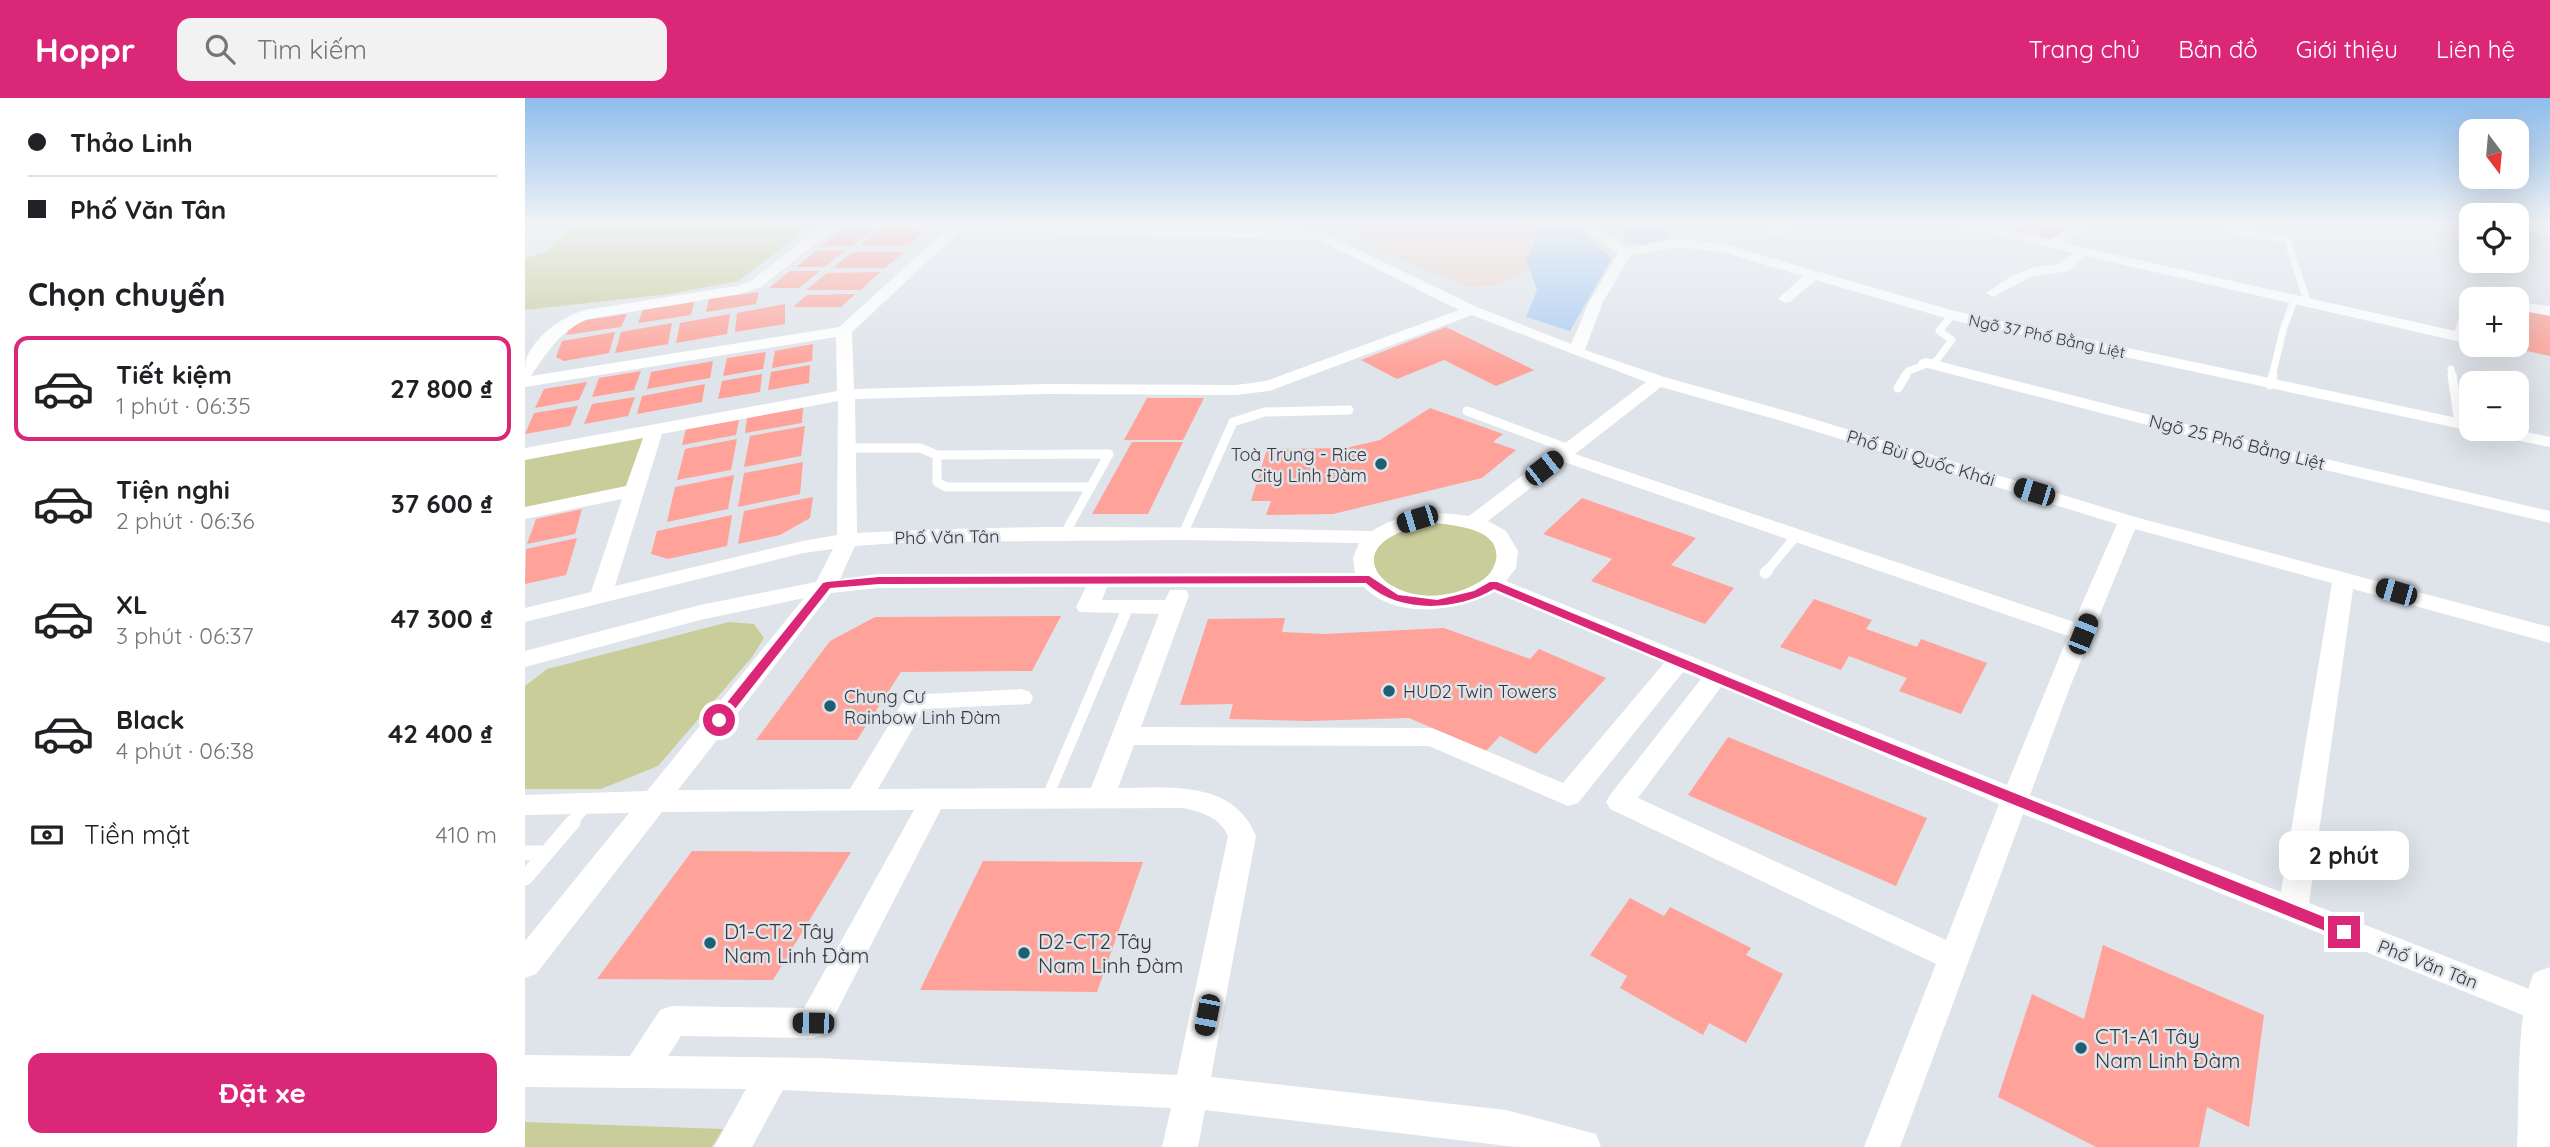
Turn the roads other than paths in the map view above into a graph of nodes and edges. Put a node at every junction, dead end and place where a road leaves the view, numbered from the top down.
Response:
1 (770, 273) edge
2 (907, 273) edge
3 (1403, 273) edge
4 (1613, 273) edge
5 (1806, 273) edge
6 (2026, 273) edge
7 (2180, 273) edge
8 (2295, 273) edge
9 (1813, 275) junction
10 (1993, 293) dead end
11 (1785, 299) dead end
12 (2301, 299) junction
13 (2529, 308) edge
14 (1472, 310) junction
15 (2550, 312) edge
16 (1952, 315) junction
17 (844, 331) junction
18 (2459, 337) edge
19 (1576, 352) junction
20 (1926, 363) junction
21 (2451, 369) dead end
22 (525, 373) edge
23 (1658, 381) junction
24 (525, 382) edge
25 (2270, 385) junction
26 (1898, 388) dead end
27 (847, 394) junction
28 (2459, 401) edge
29 (1349, 410) dead end
30 (1467, 411) dead end
31 (2459, 424) edge
32 (654, 430) junction
33 (2529, 438) edge
34 (2550, 442) edge
35 (848, 447) junction
36 (1565, 452) junction
37 (525, 454) edge
38 (937, 455) junction
39 (1091, 486) junction
40 (635, 490) junction
41 (525, 513) edge
42 (2550, 517) edge
43 (2128, 521) junction
44 (1474, 522) junction
45 (1183, 534) junction
46 (1064, 535) junction
47 (1797, 535) junction
48 (1377, 537) junction
49 (847, 540) junction
50 (1765, 573) dead end
51 (2344, 578) junction
52 (1369, 579) junction
53 (1100, 580) junction
54 (1494, 584) junction
55 (827, 585) junction
56 (601, 596) junction
57 (1128, 607) junction
58 (525, 615) edge
59 (2083, 634) junction
60 (2550, 635) edge
61 (525, 659) edge
62 (1678, 662) junction
63 (1717, 676) junction
64 (1021, 698) dead end
65 (1123, 736) junction
66 (1101, 798) junction
67 (933, 799) junction
68 (1047, 799) junction
69 (858, 800) junction
70 (2015, 800) junction
71 (655, 801) junction
72 (588, 804) junction
73 (525, 805) edge
74 (525, 853) edge
75 (546, 853) junction
76 (525, 878) edge
77 (2293, 912) junction
78 (1954, 958) junction
79 (525, 964) edge
80 (2548, 999) edge
81 (525, 1072) edge
82 (639, 1072) junction
83 (774, 1073) junction
84 (1192, 1092) junction
85 (732, 1147) edge
86 (1181, 1147) edge
87 (1583, 1147) edge
88 (1882, 1147) edge
89 (2542, 1147) edge

1 - 22 street
2 - 17 street
3 - 14 street, Phố Bùi Quốc Khái
4 - 19 street
5 - 9 street, Ngõ 37 Phố Bằng Liệt
6 - 10 street
7 - 12 street
8 - 12 lane
9 - 11 street
9 - 16 street, Ngõ 37 Phố Bằng Liệt
12 - 18 street
12 - 25 lane
13 - 15 street
14 - 19 street, Phố Bùi Quốc Khái
14 - 27 street
16 - 20 lane
16 - 25 street, Ngõ 37 Phố Bằng Liệt
17 - 24 street
17 - 27 street
19 - 23 street, Phố Bùi Quốc Khái
20 - 26 lane
20 - 42 street, Ngõ 25 Phố Bằng Liệt
21 - 28 lane
23 - 36 street
23 - 43 street, Phố Bùi Quốc Khái
25 - 31 street, Ngõ 37 Phố Bằng Liệt
27 - 32 street
27 - 35 street
29 - 45 lane
30 - 36 lane
32 - 37 street
32 - 40 street
33 - 34 street
35 - 38 lane
35 - 49 street
36 - 44 street
36 - 47 street
38 - 39 lane
38 - 39 lane
39 - 46 lane
40 - 41 street
40 - 56 street
43 - 51 street, Phố Bùi Quốc Khái
43 - 59 street
44 - 48 street, Phố Văn Tân
44 - 54 street, Phố Văn Tân
45 - 46 street, Phố Văn Tân
45 - 48 street, Phố Văn Tân
46 - 49 street, Phố Văn Tân
47 - 50 lane
47 - 59 street
48 - 52 street
49 - 55 street
49 - 56 street, Phố Văn Tân
51 - 60 street, Phố Bùi Quốc Khái
51 - 77 street
52 - 53 street
52 - 54 street
53 - 55 street
53 - 57 street
54 - 62 street, Phố Văn Tân
55 - 61 street
55 - 71 street
56 - 58 street, Phố Văn Tân
57 - 65 street
57 - 68 lane
59 - 70 street
62 - 63 street, Phố Văn Tân
62 - 65 street
63 - 70 street, Phố Văn Tân
63 - 78 street
64 - 69 street
65 - 66 street
66 - 68 street
66 - 84 street
67 - 68 street
67 - 69 street
67 - 82 street
69 - 71 street
70 - 77 street, Phố Văn Tân
70 - 78 street
71 - 72 street
71 - 79 street
72 - 73 street
72 - 75 lane
74 - 75 lane
75 - 76 lane
77 - 80 street, Phố Văn Tân
78 - 88 street
80 - 89 street
81 - 82 street
82 - 83 street
83 - 84 street
83 - 85 street
84 - 86 street
84 - 87 street

